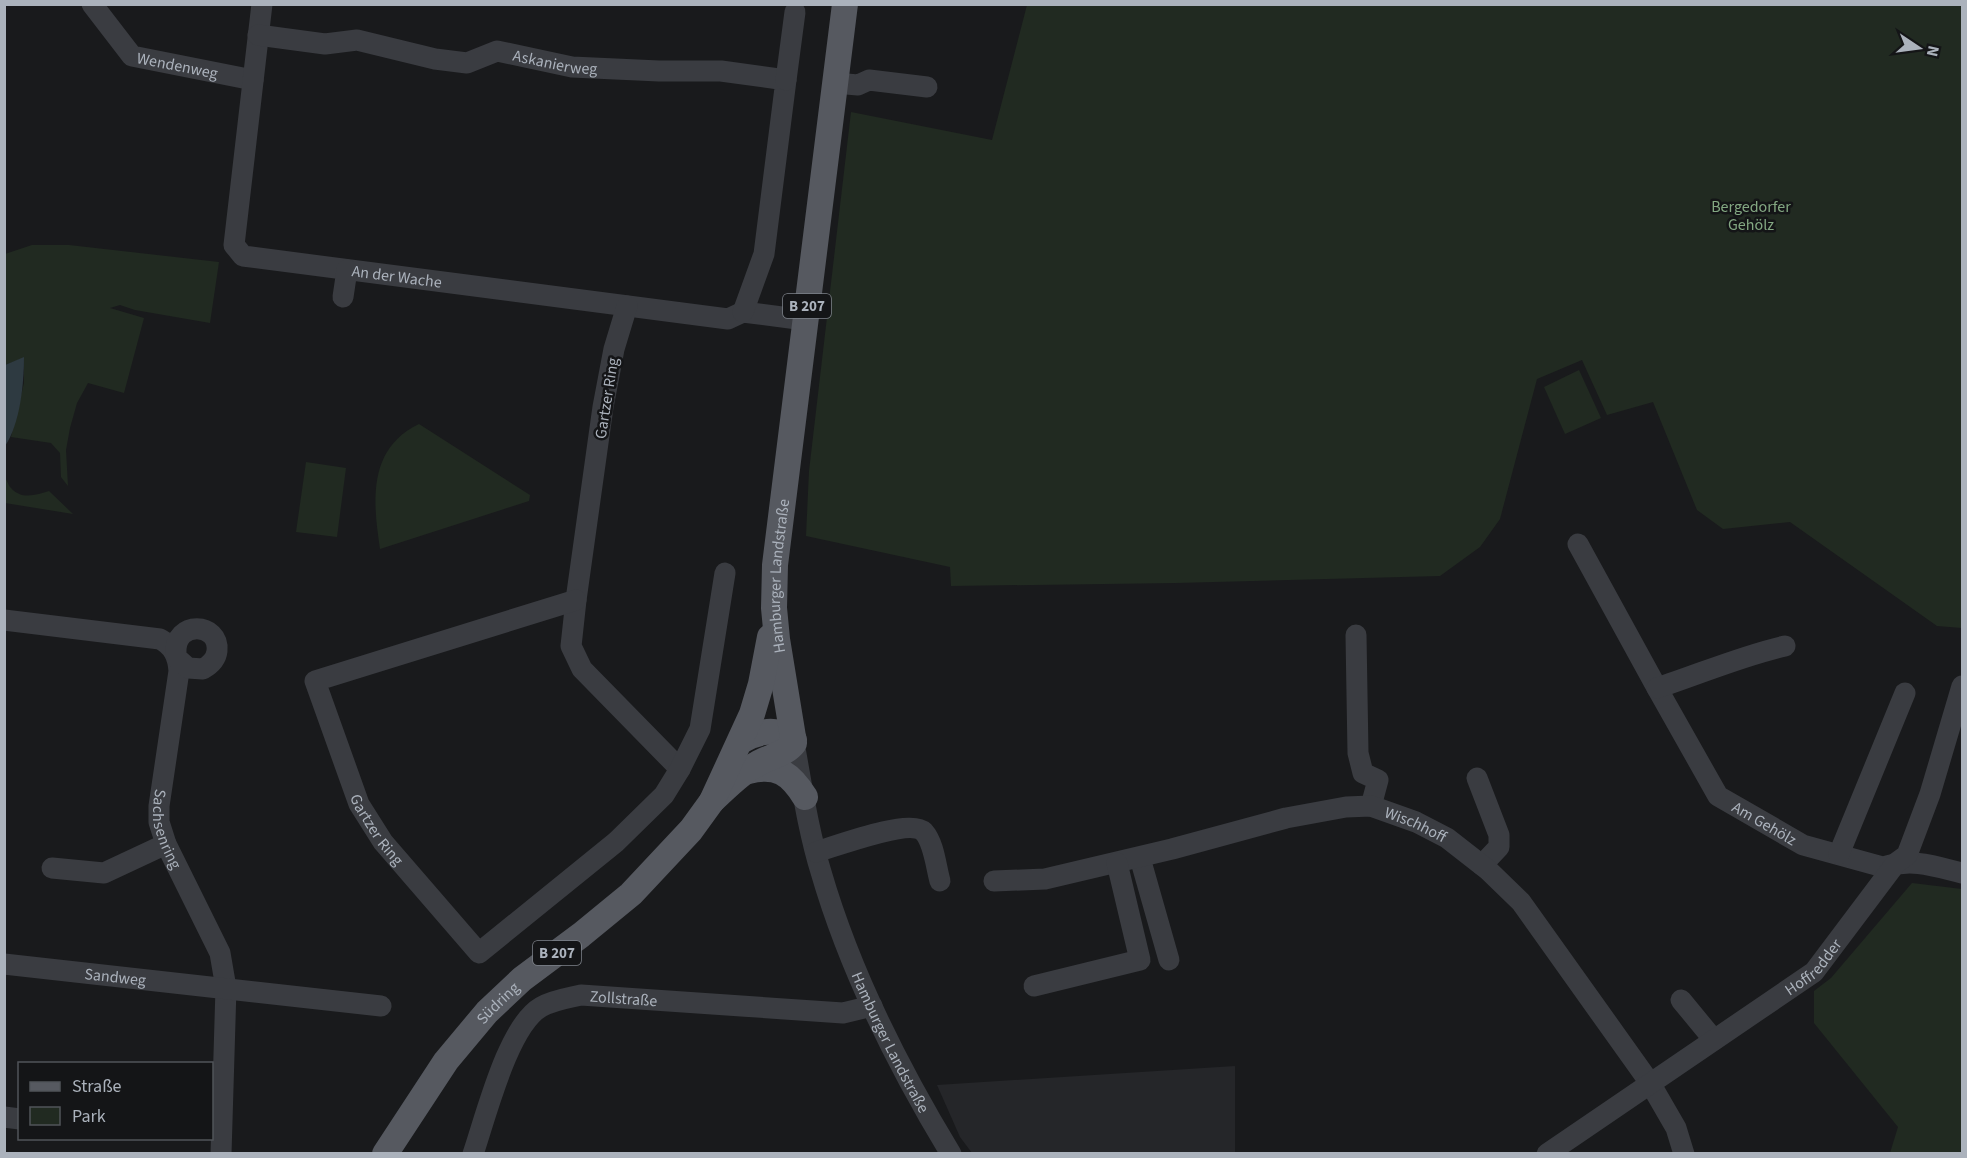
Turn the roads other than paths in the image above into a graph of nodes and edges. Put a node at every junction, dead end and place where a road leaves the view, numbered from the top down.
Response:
1 (92, 4) edge
2 (262, 4) edge
3 (845, 4) edge
4 (795, 12) dead end
5 (258, 35) junction
6 (253, 80) junction
7 (786, 80) junction
8 (835, 83) junction
9 (927, 87) dead end
10 (347, 270) junction
11 (343, 297) dead end
12 (627, 306) junction
13 (742, 312) junction
14 (805, 320) junction
15 (1578, 544) dead end
16 (725, 573) dead end
17 (576, 600) junction
18 (774, 608) junction
19 (4, 620) edge
20 (1356, 635) dead end
21 (1785, 646) dead end
22 (1962, 686) edge
23 (1657, 688) junction
24 (1905, 693) dead end
25 (741, 741) junction
26 (794, 741) junction
27 (680, 769) junction
28 (745, 771) junction
29 (1477, 778) dead end
30 (804, 798) junction
31 (712, 801) junction
32 (1371, 806) junction
33 (166, 844) junction
34 (816, 852) junction
35 (1839, 854) junction
36 (1140, 858) junction
37 (1116, 863) junction
38 (1896, 863) junction
39 (1482, 866) junction
40 (52, 868) dead end
41 (1962, 873) edge
42 (939, 881) dead end
43 (994, 881) dead end
44 (1169, 960) dead end
45 (4, 964) edge
46 (1034, 986) dead end
47 (226, 988) junction
48 (1681, 1000) dead end
49 (381, 1006) dead end
50 (872, 1006) junction
51 (1714, 1040) junction
52 (1650, 1083) junction
53 (218, 1142) edge
54 (385, 1154) edge
55 (473, 1154) edge
56 (951, 1154) edge
57 (1547, 1154) edge
58 (1684, 1154) edge

1 - 6 street, Wendenweg
2 - 5 street, An der Wache
3 - 8 main road, Hamburger Landstraße / B 207
4 - 7 street
5 - 6 street, An der Wache
5 - 7 street, Askanierweg
6 - 10 street, An der Wache
7 - 13 street
8 - 9 street
8 - 14 main road, Hamburger Landstraße / B 207
10 - 11 street
10 - 12 street, An der Wache
12 - 13 street, An der Wache
12 - 17 street, Gartzer Ring
13 - 14 street, An der Wache
14 - 18 main road, Hamburger Landstraße / B 207
15 - 23 street, Am Gehölz
16 - 27 street, Gartzer Ring
17 - 27 street, Gartzer Ring
17 - 27 street, Gartzer Ring
18 - 25 main road, Südring / B 207
18 - 26 main road, Hamburger Landstraße / B 207
19 - 33 street, Sachsenring
20 - 32 street
21 - 23 street
22 - 38 street, Hoffredder
23 - 35 street, Am Gehölz
24 - 35 street
25 - 26 main road
25 - 31 main road, Südring / B 207
26 - 28 main road, Südring / B 207
26 - 30 street, Hamburger Landstraße
28 - 30 main road
28 - 31 main road, Südring / B 207
29 - 39 street
30 - 34 street, Hamburger Landstraße
31 - 54 main road, Südring / B 207
32 - 36 street, Wischhoff
32 - 39 street, Wischhoff
33 - 40 street
33 - 47 street, Sachsenring
34 - 42 street
34 - 50 street, Hamburger Landstraße
35 - 38 street, Am Gehölz
36 - 37 street, Wischhoff
36 - 44 street
37 - 43 street, Wischhoff
37 - 46 street
38 - 41 street, Am Gehölz
38 - 51 street, Hoffredder
39 - 52 street, Wischhoff
45 - 47 street, Sandweg
47 - 49 street, Sandweg
47 - 53 street, Sachsenring
48 - 51 street
50 - 55 street, Zollstraße
50 - 56 street, Hamburger Landstraße
51 - 52 street, Hoffredder
52 - 57 street, Hoffredder
52 - 58 street, Wischhoff

